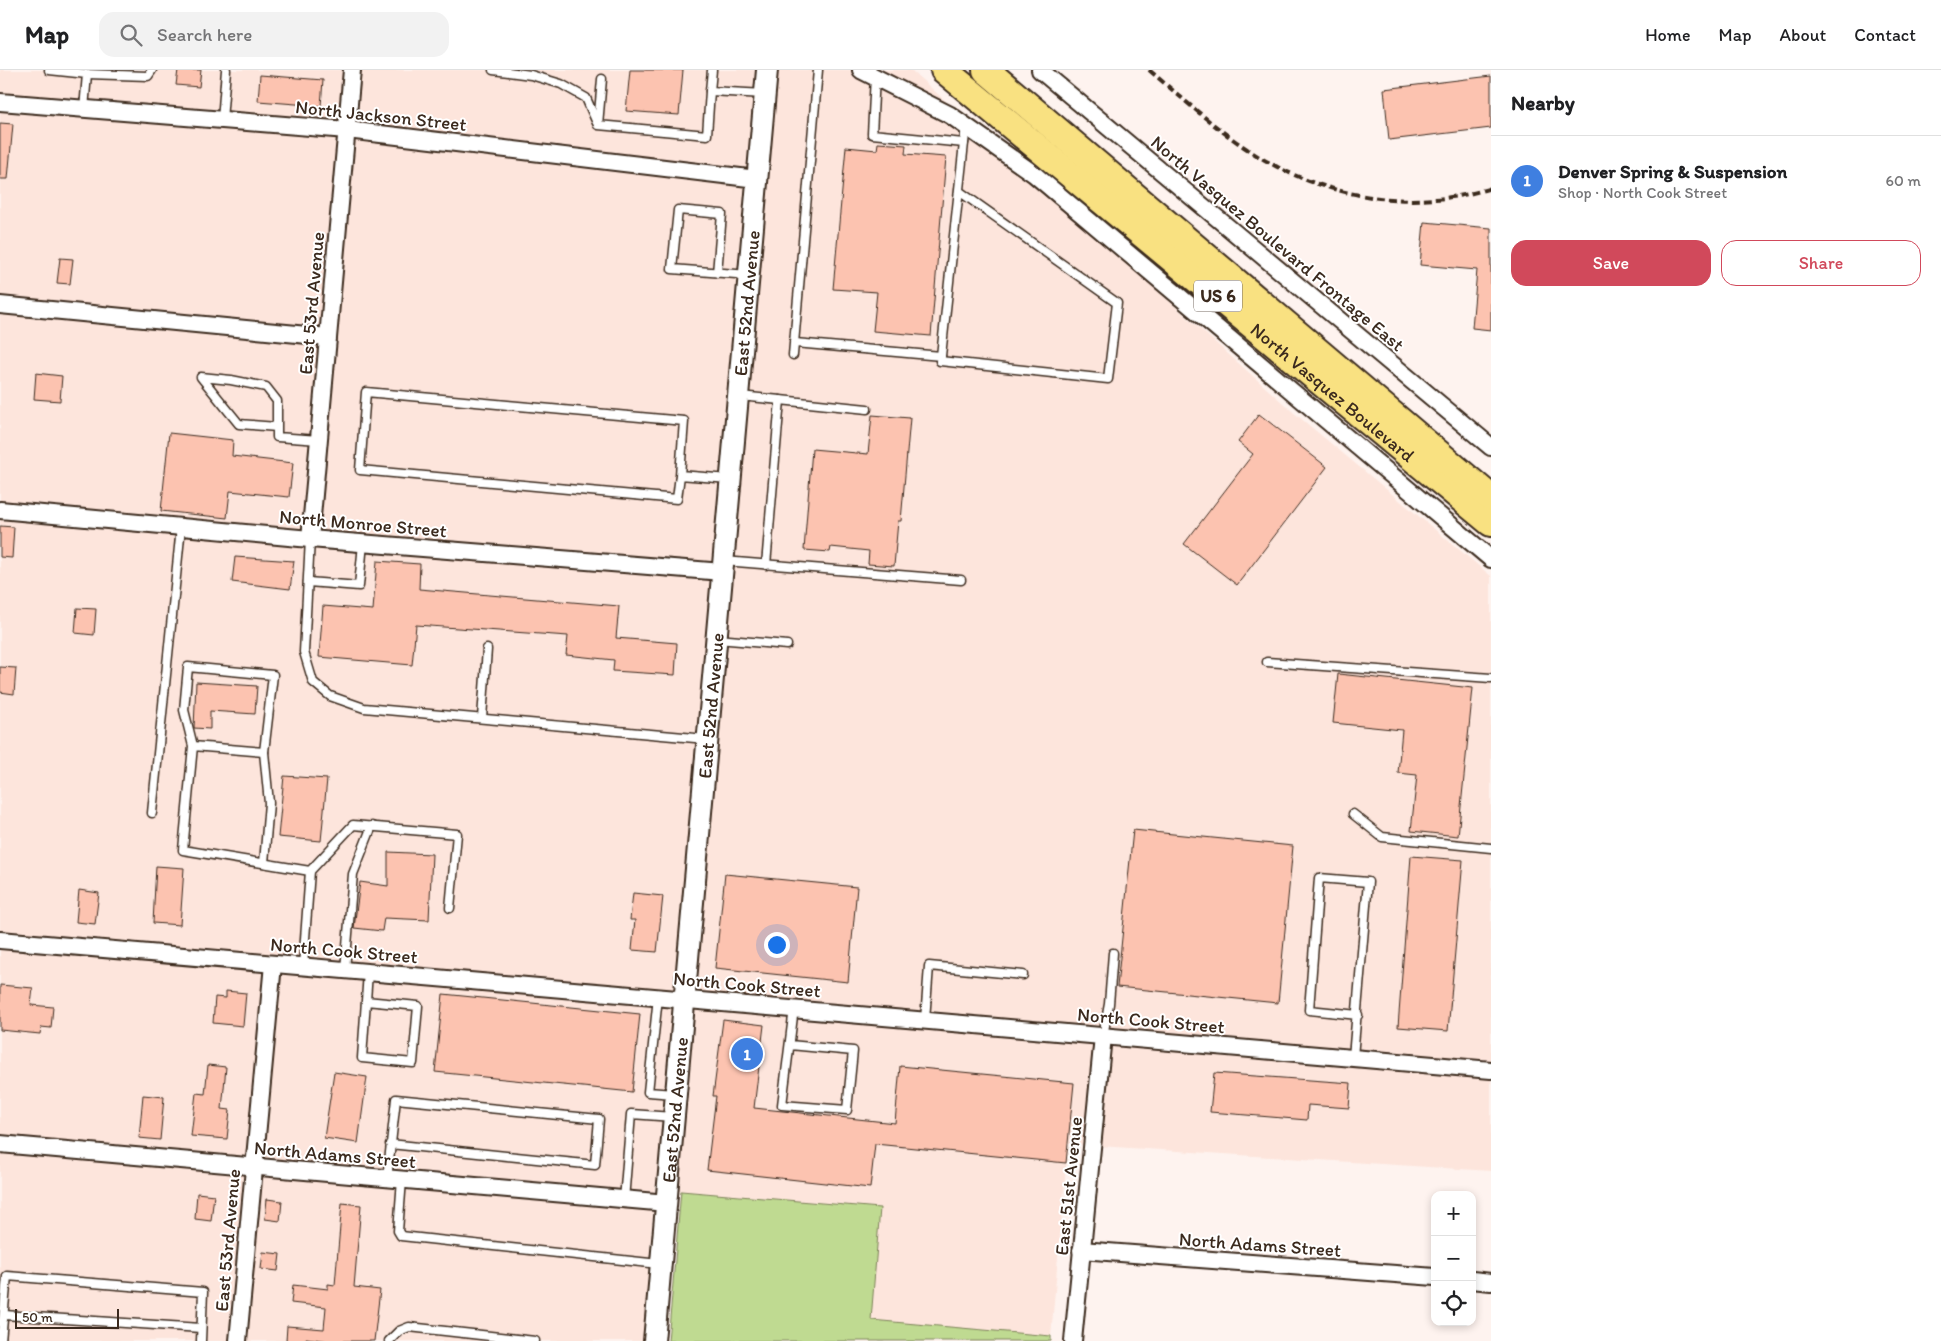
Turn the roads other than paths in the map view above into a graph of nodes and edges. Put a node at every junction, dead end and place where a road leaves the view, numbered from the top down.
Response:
1 (49, 70) edge
2 (152, 70) edge
3 (226, 70) edge
4 (352, 70) edge
5 (493, 70) edge
6 (712, 70) edge
7 (767, 70) edge
8 (818, 70) edge
9 (944, 70) edge
10 (986, 70) edge
11 (1040, 70) edge
12 (868, 73) edge
13 (87, 74) junction
14 (602, 79) dead end
15 (710, 91) junction
16 (765, 94) junction
17 (0, 102) edge
18 (84, 109) junction
19 (222, 120) junction
20 (598, 125) junction
21 (966, 126) junction
22 (347, 130) junction
23 (964, 143) junction
24 (757, 179) junction
25 (959, 191) junction
26 (717, 273) junction
27 (749, 275) junction
28 (0, 305) edge
29 (328, 337) junction
30 (794, 343) junction
31 (794, 355) dead end
32 (941, 356) junction
33 (738, 396) junction
34 (780, 400) junction
35 (867, 409) dead end
36 (277, 427) junction
37 (319, 440) junction
38 (1491, 447) edge
39 (680, 475) junction
40 (731, 479) junction
41 (1491, 498) edge
42 (0, 510) edge
43 (1491, 523) edge
44 (180, 527) junction
45 (310, 539) junction
46 (363, 544) junction
47 (1491, 558) edge
48 (766, 565) junction
49 (723, 566) junction
50 (961, 580) dead end
51 (308, 582) junction
52 (717, 639) junction
53 (788, 645) dead end
54 (487, 649) dead end
55 (1267, 662) dead end
56 (1491, 678) edge
57 (482, 718) junction
58 (708, 739) junction
59 (193, 746) junction
60 (264, 752) junction
61 (152, 813) dead end
62 (1352, 814) dead end
63 (372, 826) junction
64 (1491, 848) edge
65 (264, 863) junction
66 (310, 871) junction
67 (450, 908) dead end
68 (0, 940) edge
69 (1113, 953) dead end
70 (273, 964) junction
71 (303, 966) junction
72 (345, 970) junction
73 (368, 972) junction
74 (1023, 975) dead end
75 (658, 997) junction
76 (685, 999) junction
77 (366, 1001) junction
78 (794, 1008) junction
79 (1358, 1015) junction
80 (924, 1020) junction
81 (1102, 1036) junction
82 (790, 1045) junction
83 (1353, 1057) junction
84 (1491, 1070) edge
85 (676, 1095) junction
86 (674, 1117) junction
87 (0, 1144) edge
88 (390, 1144) junction
89 (254, 1167) junction
90 (394, 1180) junction
91 (624, 1200) junction
92 (667, 1203) junction
93 (1082, 1250) junction
94 (661, 1264) junction
95 (1431, 1277) edge
96 (1476, 1280) edge
97 (1491, 1282) edge
98 (4, 1315) junction
99 (201, 1328) junction
100 (1, 1341) edge
101 (201, 1341) edge
102 (238, 1341) edge
103 (389, 1341) edge
104 (535, 1341) edge
105 (654, 1341) edge
106 (1073, 1341) edge

1 - 13 lane
2 - 13 lane
3 - 19 lane
4 - 22 street, East 53rd Avenue
5 - 20 lane
6 - 15 lane
7 - 16 street, East 52nd Avenue
8 - 30 lane
9 - 43 highway, North Vasquez Boulevard / US 6
10 - 41 highway, North Vasquez Boulevard / US 6
11 - 38 street, North Vasquez Boulevard Frontage East
12 - 21 street
12 - 23 lane
13 - 18 lane
14 - 20 lane
15 - 16 lane
15 - 20 lane
16 - 24 street, East 52nd Avenue
17 - 18 street, North Jackson Street
18 - 19 street, North Jackson Street
19 - 22 street, North Jackson Street
21 - 23 lane
21 - 47 street
22 - 24 street, North Jackson Street
22 - 29 street, East 53rd Avenue
23 - 25 lane
24 - 27 street, East 52nd Avenue
25 - 32 lane
25 - 32 lane
26 - 26 lane
26 - 27 lane
27 - 33 street, East 52nd Avenue
28 - 29 street
29 - 37 street, East 53rd Avenue
30 - 31 lane
30 - 32 lane
33 - 34 lane
33 - 40 street, East 52nd Avenue
34 - 35 lane
34 - 48 lane
36 - 36 lane
36 - 37 lane
37 - 45 street, East 53rd Avenue
39 - 39 lane
39 - 40 lane
40 - 49 street, East 52nd Avenue
42 - 44 street, North Monroe Street
44 - 45 street, North Monroe Street
44 - 61 lane
45 - 46 street, North Monroe Street
45 - 51 lane
46 - 49 street, North Monroe Street
46 - 51 lane
48 - 49 lane
48 - 50 lane
49 - 52 street, East 52nd Avenue
51 - 57 lane
52 - 53 lane
52 - 58 street, East 52nd Avenue
54 - 57 lane
55 - 56 lane
57 - 58 lane
58 - 76 street, East 52nd Avenue
59 - 60 lane
59 - 60 lane
59 - 65 lane
60 - 65 lane
62 - 64 lane
63 - 66 lane
63 - 67 lane
63 - 72 lane
65 - 66 lane
66 - 71 lane
68 - 70 street, North Cook Street
69 - 81 lane
70 - 71 street, North Cook Street
70 - 89 street, East 53rd Avenue
71 - 72 street, North Cook Street
72 - 73 street, North Cook Street
73 - 75 street, North Cook Street
73 - 77 lane
74 - 80 lane
75 - 76 street, North Cook Street
75 - 85 lane
76 - 78 street, North Cook Street
76 - 85 street, East 52nd Avenue
77 - 77 lane
78 - 80 street, North Cook Street
78 - 82 lane
79 - 79 lane
79 - 83 lane
80 - 81 street, North Cook Street
81 - 83 street, North Cook Street
81 - 93 street, East 51st Avenue
82 - 82 lane
83 - 84 street, North Cook Street
85 - 86 street, East 52nd Avenue
86 - 91 lane
86 - 92 street, East 52nd Avenue
87 - 89 street, North Adams Street
88 - 88 lane
88 - 90 lane
89 - 90 street, North Adams Street
89 - 102 street, East 53rd Avenue
90 - 91 street, North Adams Street
90 - 94 lane
91 - 92 street, North Adams Street
92 - 94 street, East 52nd Avenue
93 - 95 street, North Adams Street
93 - 106 street, East 51st Avenue
94 - 105 street, East 52nd Avenue
96 - 97 street
98 - 99 lane
98 - 99 lane
98 - 100 lane
99 - 101 lane
103 - 104 lane

